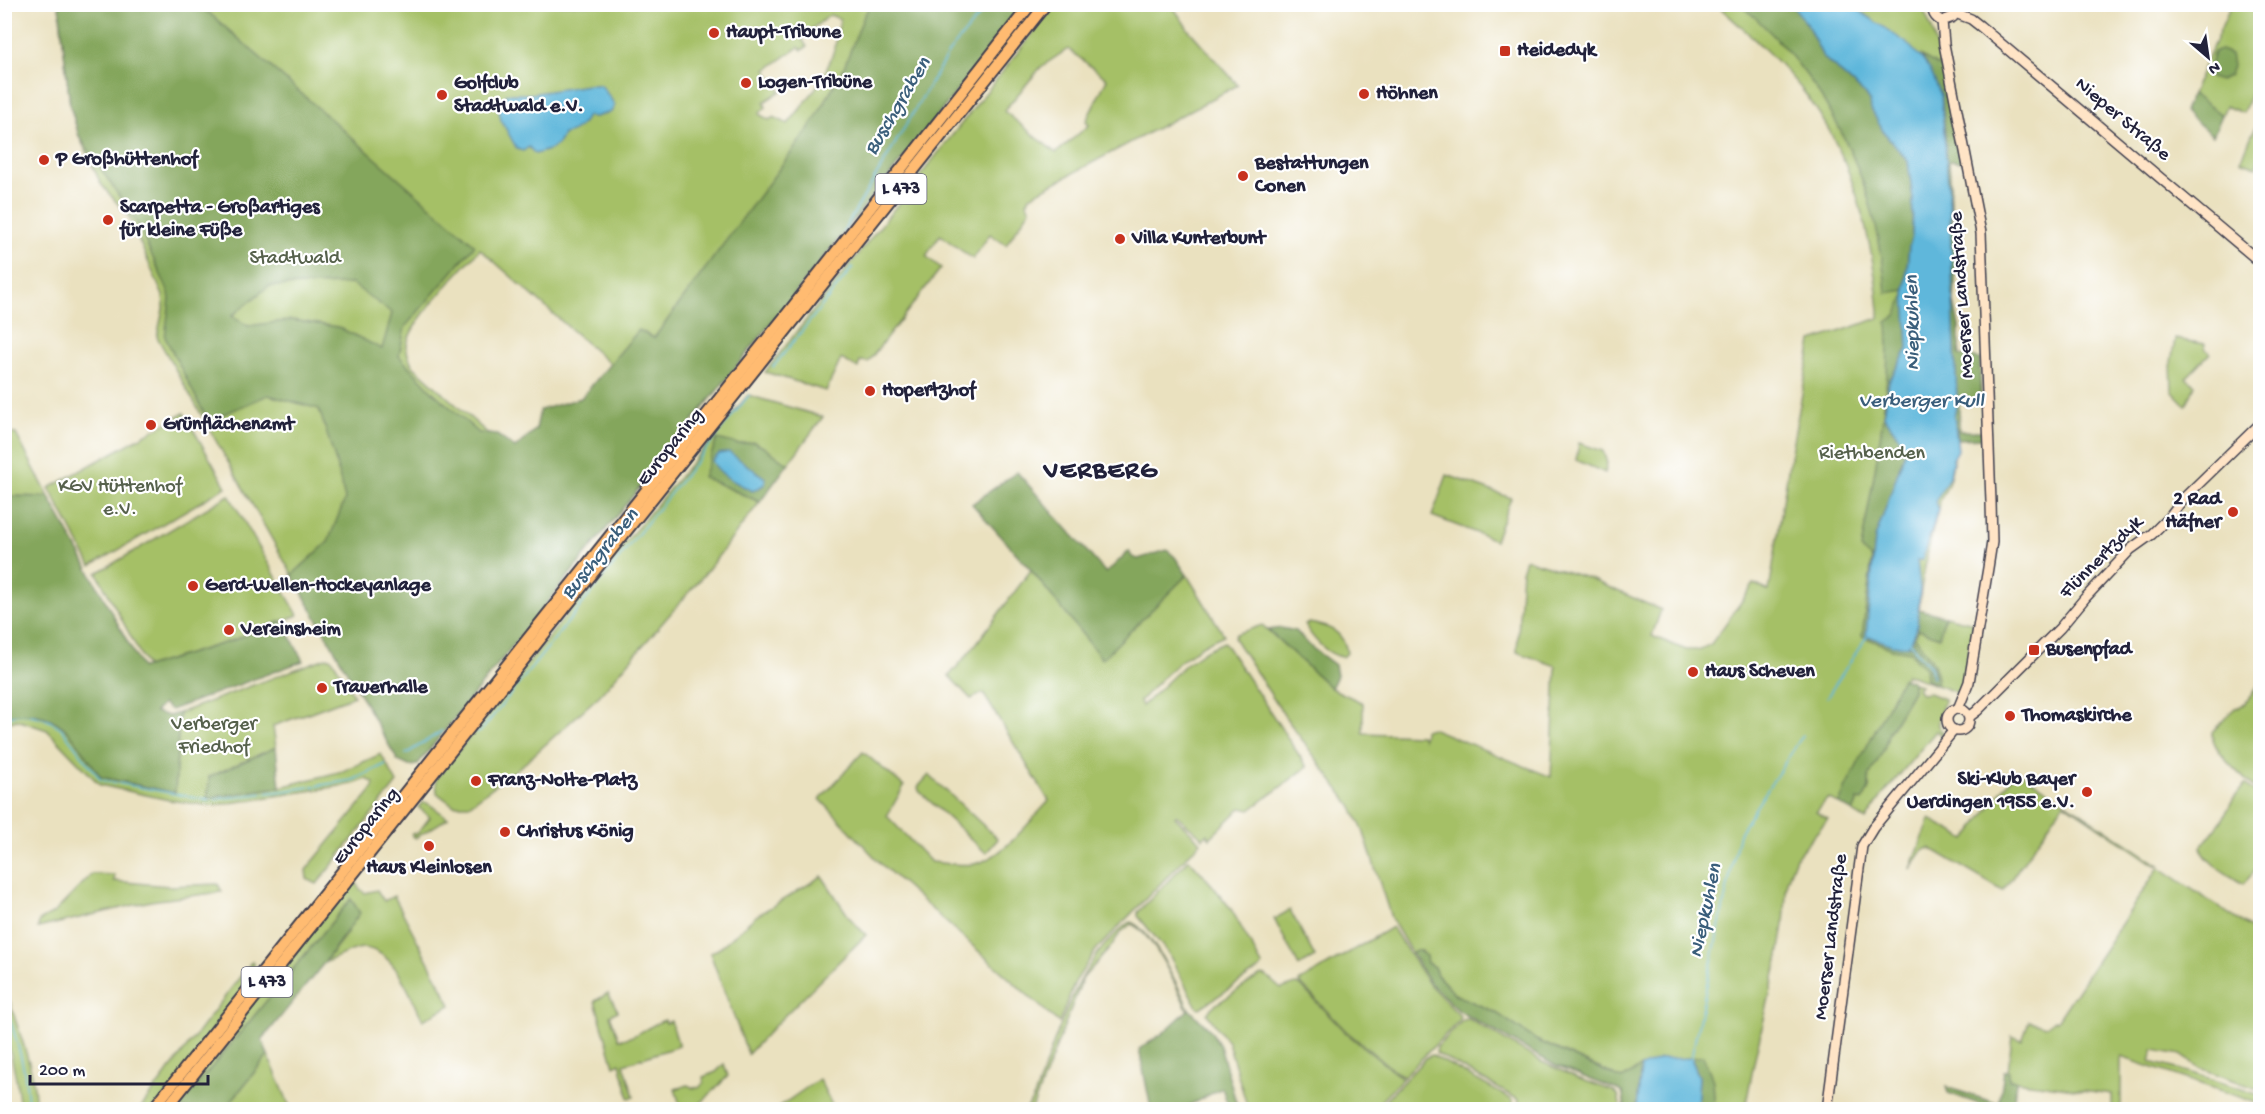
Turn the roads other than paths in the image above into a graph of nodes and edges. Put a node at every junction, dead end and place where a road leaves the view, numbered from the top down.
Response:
1 (1031, 4) edge
2 (1046, 4) edge
3 (1934, 4) edge
4 (1955, 9) edge
5 (1942, 21) junction
6 (2260, 262) edge
7 (2260, 424) edge
8 (1958, 709) junction
9 (1969, 717) junction
10 (1954, 730) junction
11 (152, 1110) edge
12 (165, 1110) edge
13 (1827, 1110) edge

1 - 11 main road, Europaring / L 473
2 - 12 main road, Europaring / L 473
3 - 5 main road, Moerser Landstraße
4 - 5 main road
4 - 6 main road, Nieper Straße
5 - 8 main road, Moerser Landstraße
7 - 9 main road, Flünnertzdyk
8 - 9 main road
8 - 10 main road
9 - 10 main road
10 - 13 main road, Moerser Landstraße

